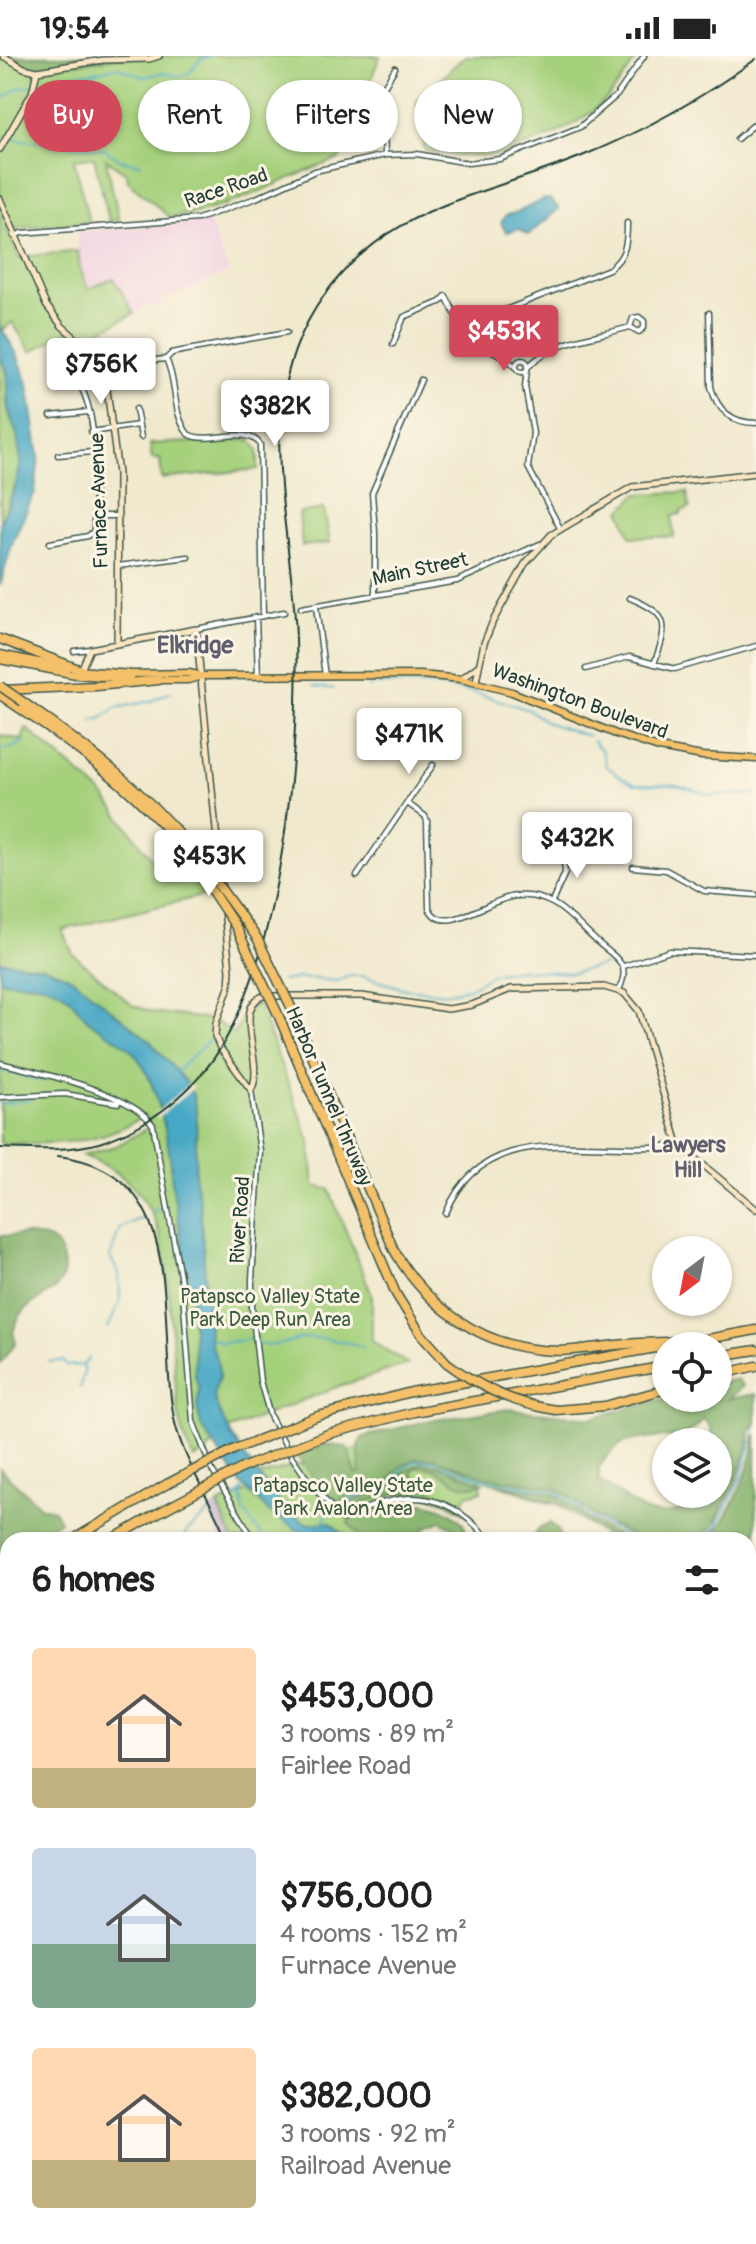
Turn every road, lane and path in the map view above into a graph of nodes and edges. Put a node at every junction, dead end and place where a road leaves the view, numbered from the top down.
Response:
1 (3, 56) edge
2 (159, 56) edge
3 (644, 56) edge
4 (395, 68) dead end
5 (37, 71) junction
6 (756, 123) edge
7 (737, 139) dead end
8 (0, 149) edge
9 (385, 155) junction
10 (0, 199) edge
11 (627, 223) dead end
12 (14, 236) junction
13 (709, 313) dead end
14 (630, 327) dead end
15 (287, 332) dead end
16 (393, 344) dead end
17 (483, 346) junction
18 (539, 356) junction
19 (504, 357) junction
20 (166, 359) junction
21 (521, 360) junction
22 (102, 365) junction
23 (528, 368) junction
24 (517, 369) junction
25 (421, 380) dead end
26 (525, 386) junction
27 (82, 389) dead end
28 (136, 409) dead end
29 (88, 412) junction
30 (51, 416) dead end
31 (756, 423) edge
32 (138, 425) junction
33 (113, 429) junction
34 (91, 432) junction
35 (141, 437) dead end
36 (93, 452) junction
37 (58, 455) dead end
38 (756, 473) edge
39 (94, 516) junction
40 (118, 516) junction
41 (560, 528) junction
42 (50, 543) dead end
43 (540, 544) junction
44 (188, 557) dead end
45 (118, 566) junction
46 (375, 595) junction
47 (630, 598) dead end
48 (316, 606) junction
49 (301, 608) dead end
50 (284, 612) dead end
51 (263, 616) junction
52 (256, 617) junction
53 (196, 629) junction
54 (0, 639) edge
55 (117, 644) junction
56 (756, 646) edge
57 (90, 649) junction
58 (74, 651) dead end
59 (0, 657) edge
60 (654, 664) junction
61 (479, 665) junction
62 (586, 669) dead end
63 (81, 670) junction
64 (202, 676) junction
65 (325, 676) junction
66 (258, 677) junction
67 (461, 679) junction
68 (159, 680) junction
69 (476, 681) junction
70 (0, 690) edge
71 (756, 759) edge
72 (433, 765) dead end
73 (407, 803) junction
74 (190, 852) junction
75 (563, 852) dead end
76 (633, 867) dead end
77 (357, 876) dead end
78 (756, 895) edge
79 (552, 902) junction
80 (756, 955) edge
81 (624, 966) junction
82 (619, 990) junction
83 (0, 1063) edge
84 (251, 1090) junction
85 (0, 1097) edge
86 (132, 1107) junction
87 (678, 1144) junction
88 (756, 1209) edge
89 (446, 1213) dead end
90 (756, 1330) edge
91 (732, 1334) edge
92 (652, 1344) edge
93 (652, 1349) edge
94 (756, 1350) edge
95 (732, 1354) edge
96 (756, 1366) edge
97 (652, 1369) edge
98 (732, 1372) edge
99 (652, 1393) edge
100 (86, 1532) edge
101 (125, 1532) edge
102 (249, 1532) edge
103 (481, 1532) edge

1 - 5 street
2 - 5 street
3 - 9 street, Race Road
4 - 9 street
5 - 8 street
6 - 7 street
9 - 12 street, Race Road
10 - 12 street
11 - 17 street
12 - 22 street
13 - 31 street
14 - 18 street
15 - 20 street
16 - 17 street
17 - 19 street
18 - 21 street
18 - 23 street
19 - 21 street
19 - 24 street
20 - 22 street
20 - 51 street
21 - 23 street
21 - 24 street
22 - 33 street, Furnace Avenue
23 - 24 street
23 - 26 street
24 - 26 street
25 - 46 street
26 - 41 street
27 - 29 street
28 - 32 street
29 - 30 street
29 - 34 street
32 - 33 street
32 - 35 street
33 - 34 street
33 - 40 street, Furnace Avenue
34 - 36 street
36 - 37 street
36 - 39 street
38 - 41 street
39 - 40 street
39 - 42 street
40 - 45 street, Furnace Avenue
41 - 43 street
43 - 46 street, Main Street
43 - 61 street
44 - 45 street
45 - 55 street, Furnace Avenue
46 - 48 street, Main Street
47 - 60 street
48 - 49 street, Main Street
48 - 65 street
50 - 51 street
51 - 52 street
52 - 53 street
52 - 66 street
53 - 55 street
53 - 64 street
54 - 63 highway
55 - 57 street
56 - 60 street
57 - 58 street
57 - 63 street
59 - 63 main road, Washington Boulevard
59 - 68 main road, Washington Boulevard
60 - 62 street
61 - 67 street
61 - 69 street
63 - 64 main road, Washington Boulevard
64 - 66 main road, Washington Boulevard
64 - 68 main road, Washington Boulevard
64 - 84 street
65 - 66 main road, Washington Boulevard
65 - 67 main road, Washington Boulevard
67 - 69 main road, Washington Boulevard
68 - 70 highway
69 - 71 main road, Washington Boulevard
70 - 74 highway, Harbor Tunnel Thruway
70 - 74 highway, Harbor Tunnel Thruway, bridge
72 - 73 street
73 - 77 street
73 - 79 street
74 - 92 highway, Harbor Tunnel Thruway, bridge
74 - 99 highway, Harbor Tunnel Thruway, bridge
75 - 79 street
76 - 78 street
79 - 81 street
80 - 81 street
81 - 82 street
82 - 84 street
82 - 87 street
83 - 86 street
84 - 103 street, River Road
85 - 86 street
86 - 102 street
87 - 88 street
87 - 89 street
90 - 91 highway
93 - 100 highway, bridge
94 - 95 highway
96 - 98 highway
97 - 101 highway, bridge

